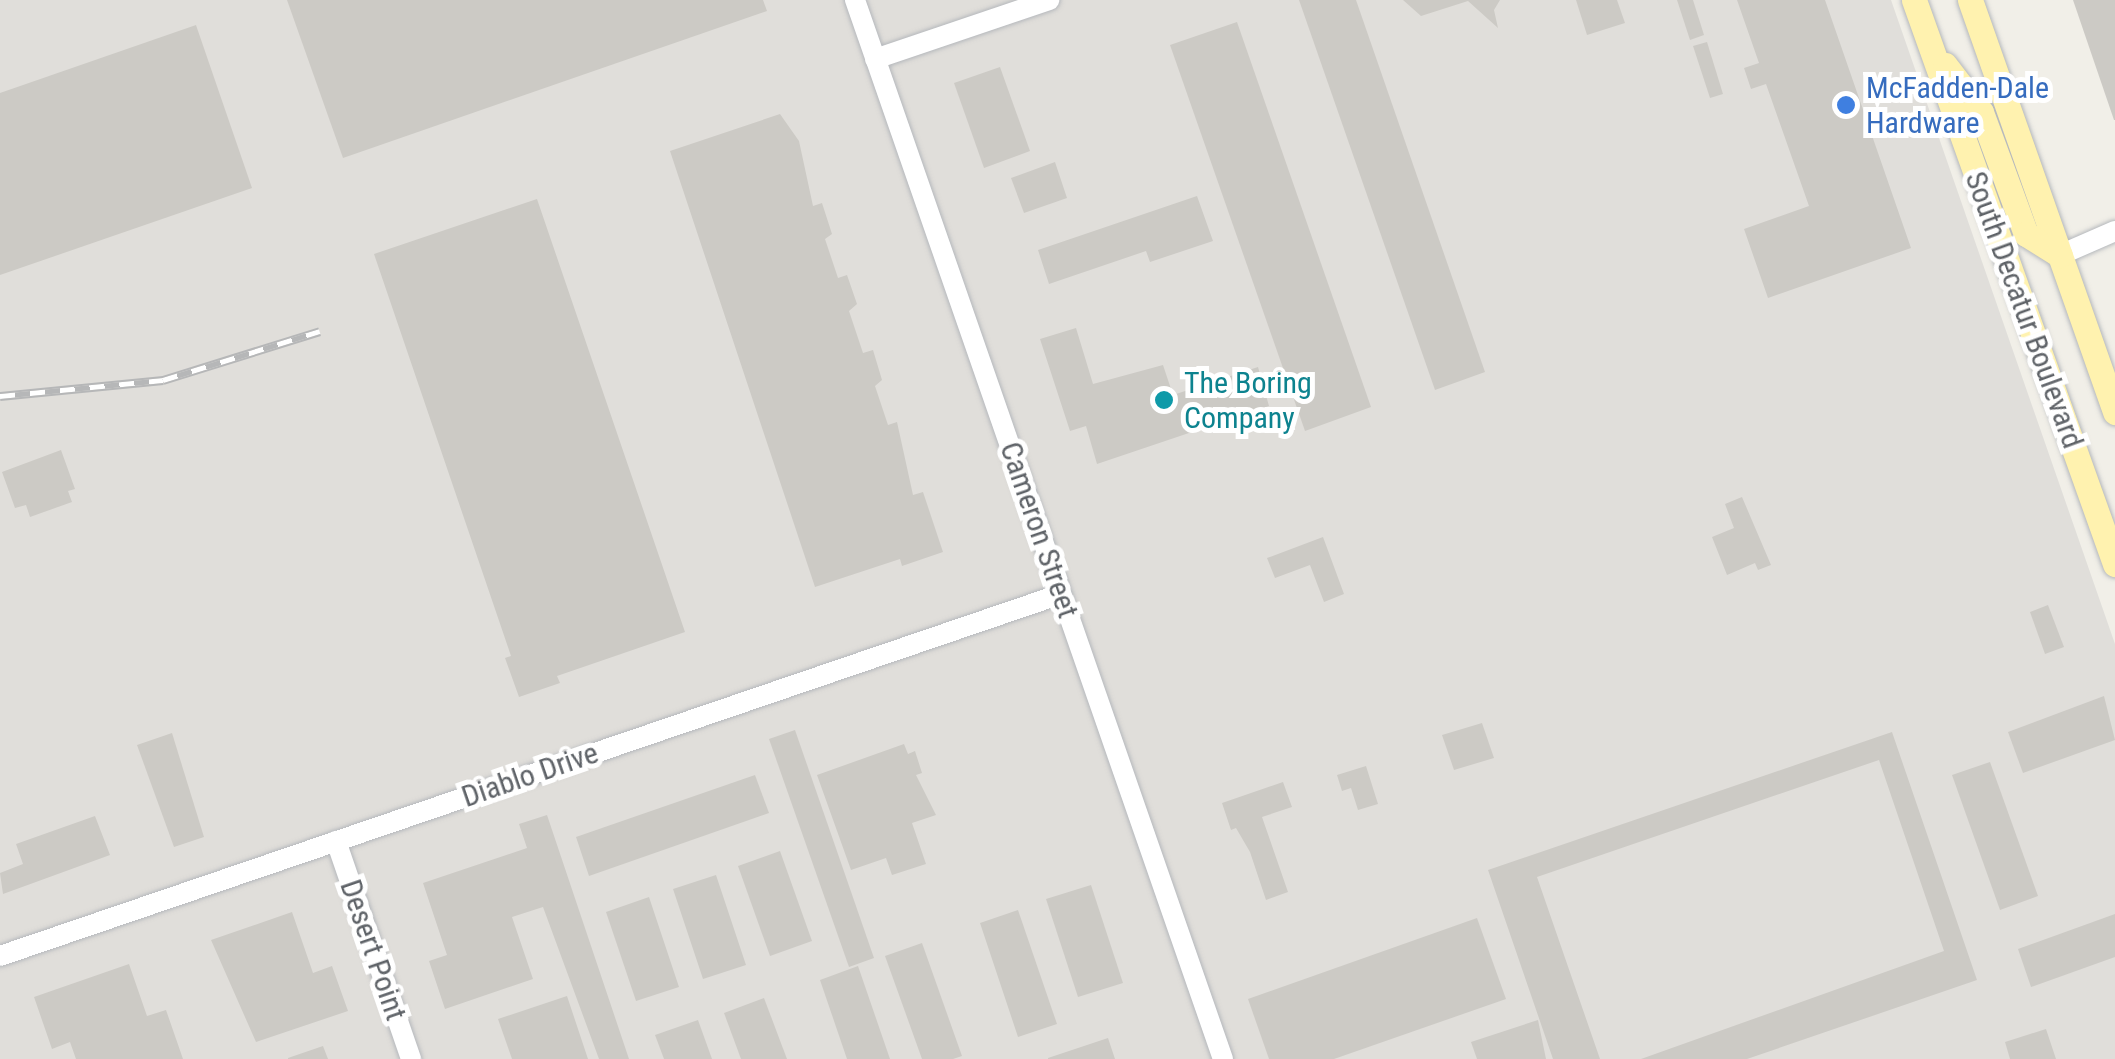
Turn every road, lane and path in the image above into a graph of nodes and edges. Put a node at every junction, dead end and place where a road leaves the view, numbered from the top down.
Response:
1 (855, 0) edge
2 (1049, 0) edge
3 (1914, 0) edge
4 (1970, 0) edge
5 (1931, 47) junction
6 (876, 59) junction
7 (2115, 231) edge
8 (2060, 255) junction
9 (2115, 412) edge
10 (2115, 564) edge
11 (1061, 594) junction
12 (336, 841) junction
13 (0, 956) edge
14 (410, 1059) edge
15 (1223, 1059) edge

1 - 6 street, Cameron Street
2 - 6 street
3 - 5 main road, South Decatur Boulevard
4 - 8 main road, South Decatur Boulevard
5 - 8 main road
5 - 10 main road, South Decatur Boulevard
6 - 11 street, Cameron Street
7 - 8 street
8 - 9 main road, South Decatur Boulevard
11 - 12 street, Diablo Drive
11 - 15 street, Cameron Street
12 - 13 street, Diablo Drive
12 - 14 street, Desert Point

